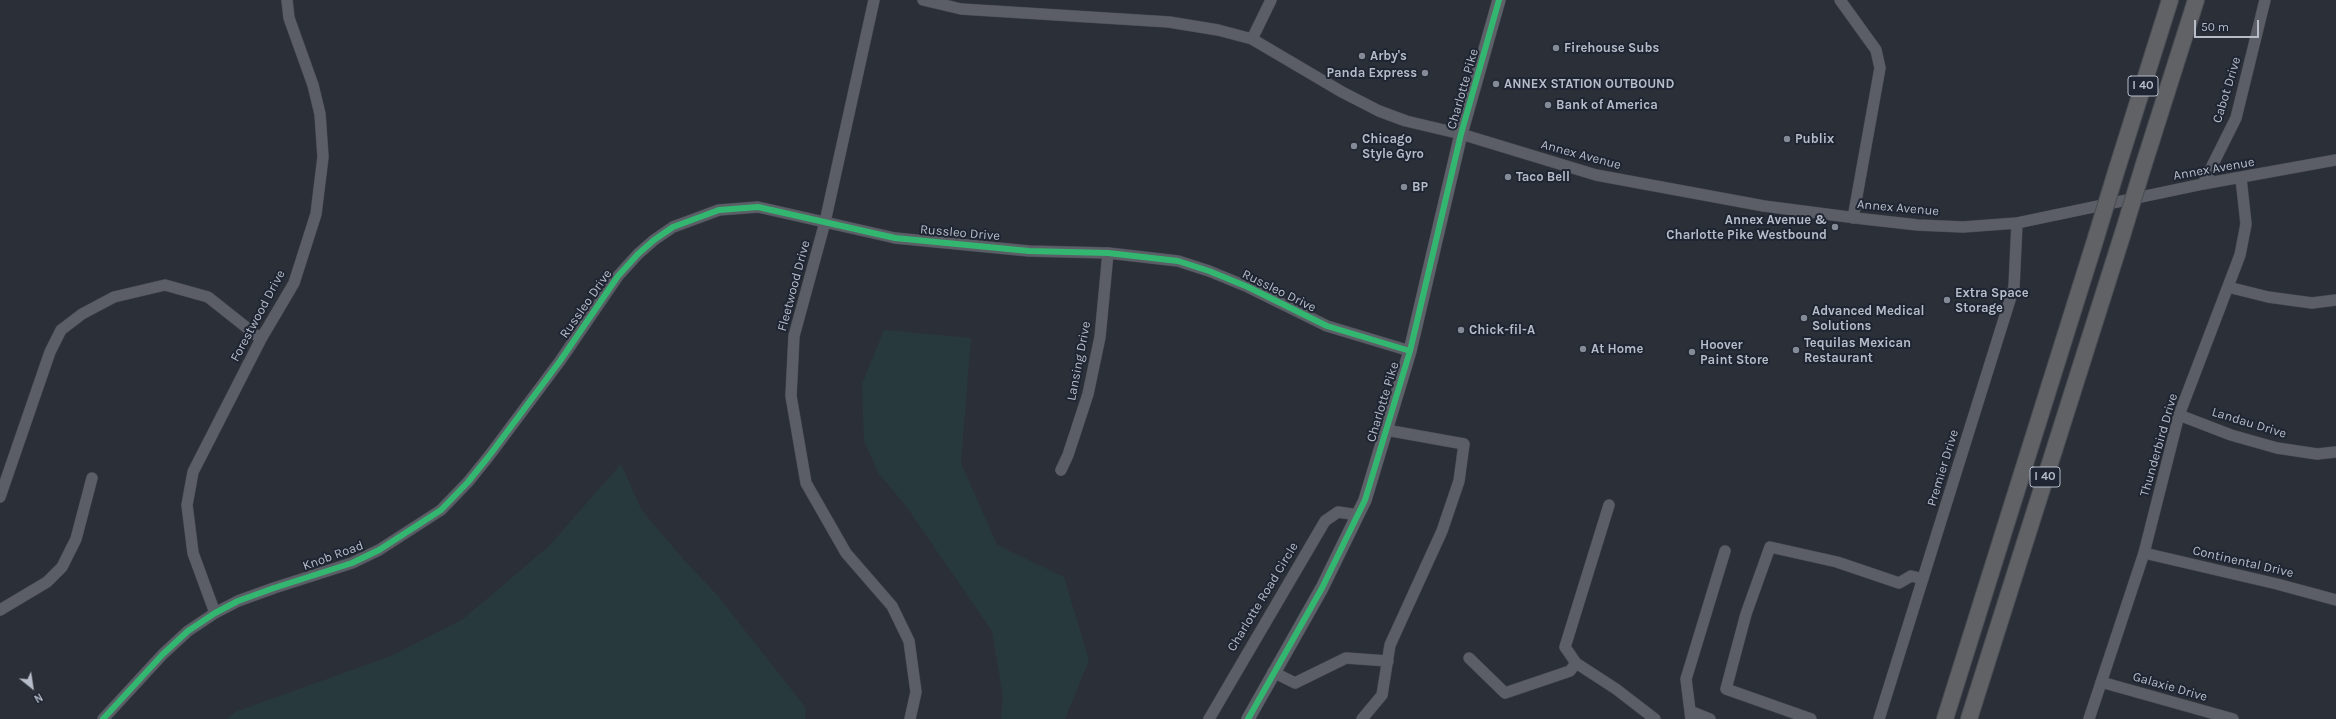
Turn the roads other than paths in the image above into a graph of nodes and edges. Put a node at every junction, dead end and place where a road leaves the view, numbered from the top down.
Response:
1 (287, 0) edge
2 (874, 0) edge
3 (923, 0) edge
4 (1271, 0) edge
5 (1499, 0) edge
6 (1840, 0) edge
7 (2170, 0) edge
8 (2196, 0) edge
9 (2265, 0) edge
10 (1252, 39) junction
11 (1461, 134) junction
12 (2336, 160) edge
13 (2241, 178) junction
14 (2203, 184) junction
15 (1853, 218) junction
16 (825, 222) junction
17 (2017, 223) junction
18 (1108, 253) junction
19 (2228, 287) junction
20 (2336, 300) edge
21 (260, 339) junction
22 (1410, 351) junction
23 (560, 361) joint
24 (2180, 415) junction
25 (1386, 430) junction
26 (2336, 452) edge
27 (1061, 470) dead end
28 (92, 478) dead end
29 (0, 497) edge
30 (1609, 505) dead end
31 (1358, 515) junction
32 (1725, 551) dead end
33 (2144, 553) junction
34 (1923, 579) junction
35 (2336, 600) edge
36 (0, 610) edge
37 (215, 613) junction
38 (1469, 658) dead end
39 (1388, 661) junction
40 (1576, 663) junction
41 (1273, 672) junction
42 (2100, 682) junction
43 (1691, 715) edge
44 (103, 719) edge
45 (910, 719) edge
46 (1209, 719) edge
47 (1248, 719) edge
48 (1362, 719) edge
49 (1655, 719) edge
50 (1710, 719) edge
51 (1811, 719) edge
52 (1879, 719) edge
53 (1945, 719) edge
54 (1969, 719) edge
55 (2089, 719) edge
56 (2232, 719) edge

1 - 21 street, Forestwood Drive
2 - 16 street, Fleetwood Drive
3 - 10 street, Annex Avenue
4 - 10 street
5 - 11 main road, Charlotte Pike
6 - 15 street
7 - 53 highway, I 40, bridge
8 - 54 highway, I 40, bridge
9 - 14 street, Cabot Drive
10 - 11 street, Annex Avenue
11 - 15 street, Annex Avenue
11 - 22 main road, Charlotte Pike
12 - 13 street, Annex Avenue
13 - 14 street, Annex Avenue
13 - 19 street, Thunderbird Drive
14 - 17 street, Annex Avenue
15 - 17 street, Annex Avenue
16 - 18 street, Russleo Drive
16 - 23 street, Russleo Drive
16 - 45 street, Fleetwood Drive
17 - 34 street, Premier Drive
18 - 22 street, Russleo Drive
18 - 27 street, Lansing Drive
19 - 20 street
19 - 24 street, Thunderbird Drive
21 - 29 street
21 - 37 street, Forestwood Drive
22 - 25 main road, Charlotte Pike
23 - 37 street, Knob Road
24 - 26 street, Landau Drive
24 - 33 street, Thunderbird Drive
25 - 31 main road, Charlotte Pike
25 - 39 street
28 - 36 street
30 - 40 street
31 - 41 main road, Charlotte Pike
31 - 46 street, Charlotte Road Circle
32 - 43 street
33 - 35 street, Continental Drive
33 - 42 street, Thunderbird Drive
34 - 51 street
34 - 52 street, Premier Drive
37 - 44 street, Knob Road
38 - 40 street
39 - 41 street
39 - 48 street
40 - 49 street
41 - 47 main road, Charlotte Pike
42 - 55 street, Thunderbird Drive
42 - 56 street, Galaxie Drive
43 - 50 street

